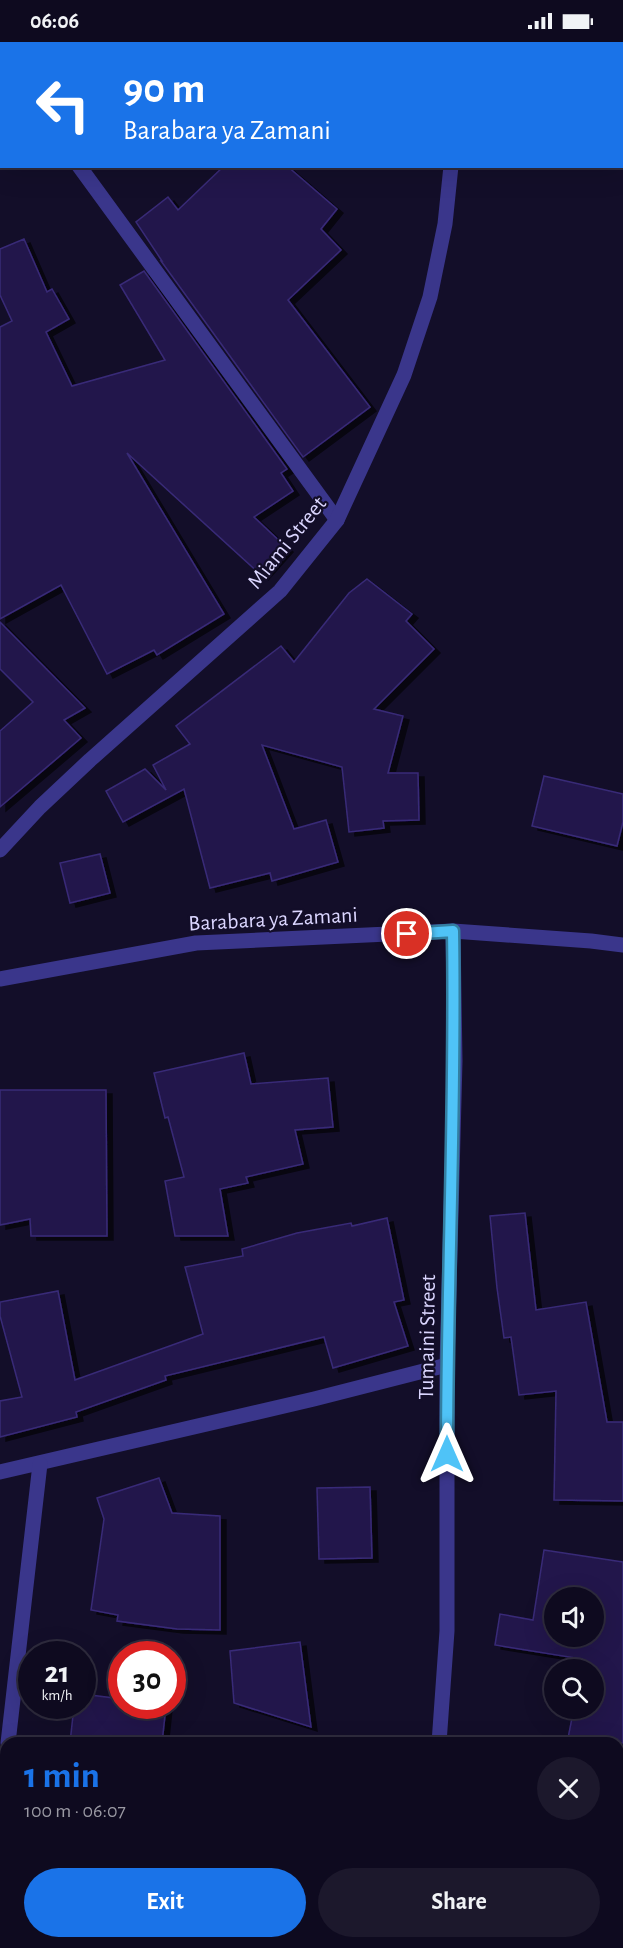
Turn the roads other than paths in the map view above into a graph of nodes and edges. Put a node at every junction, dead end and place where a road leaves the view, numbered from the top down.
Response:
1 (80, 168) edge
2 (451, 168) edge
3 (337, 520) junction
4 (0, 850) edge
5 (453, 931) junction
6 (623, 945) edge
7 (0, 979) edge
8 (447, 1365) junction
9 (40, 1464) junction
10 (0, 1473) edge
11 (9, 1737) edge
12 (439, 1737) edge

1 - 3 street
2 - 3 street, Miami Street
3 - 4 street, Miami Street
5 - 6 street, Barabara ya Zamani
5 - 7 street, Barabara ya Zamani
5 - 8 street, Tumaini Street
8 - 9 street
8 - 12 street, Tumaini Street
9 - 10 street
9 - 11 street

